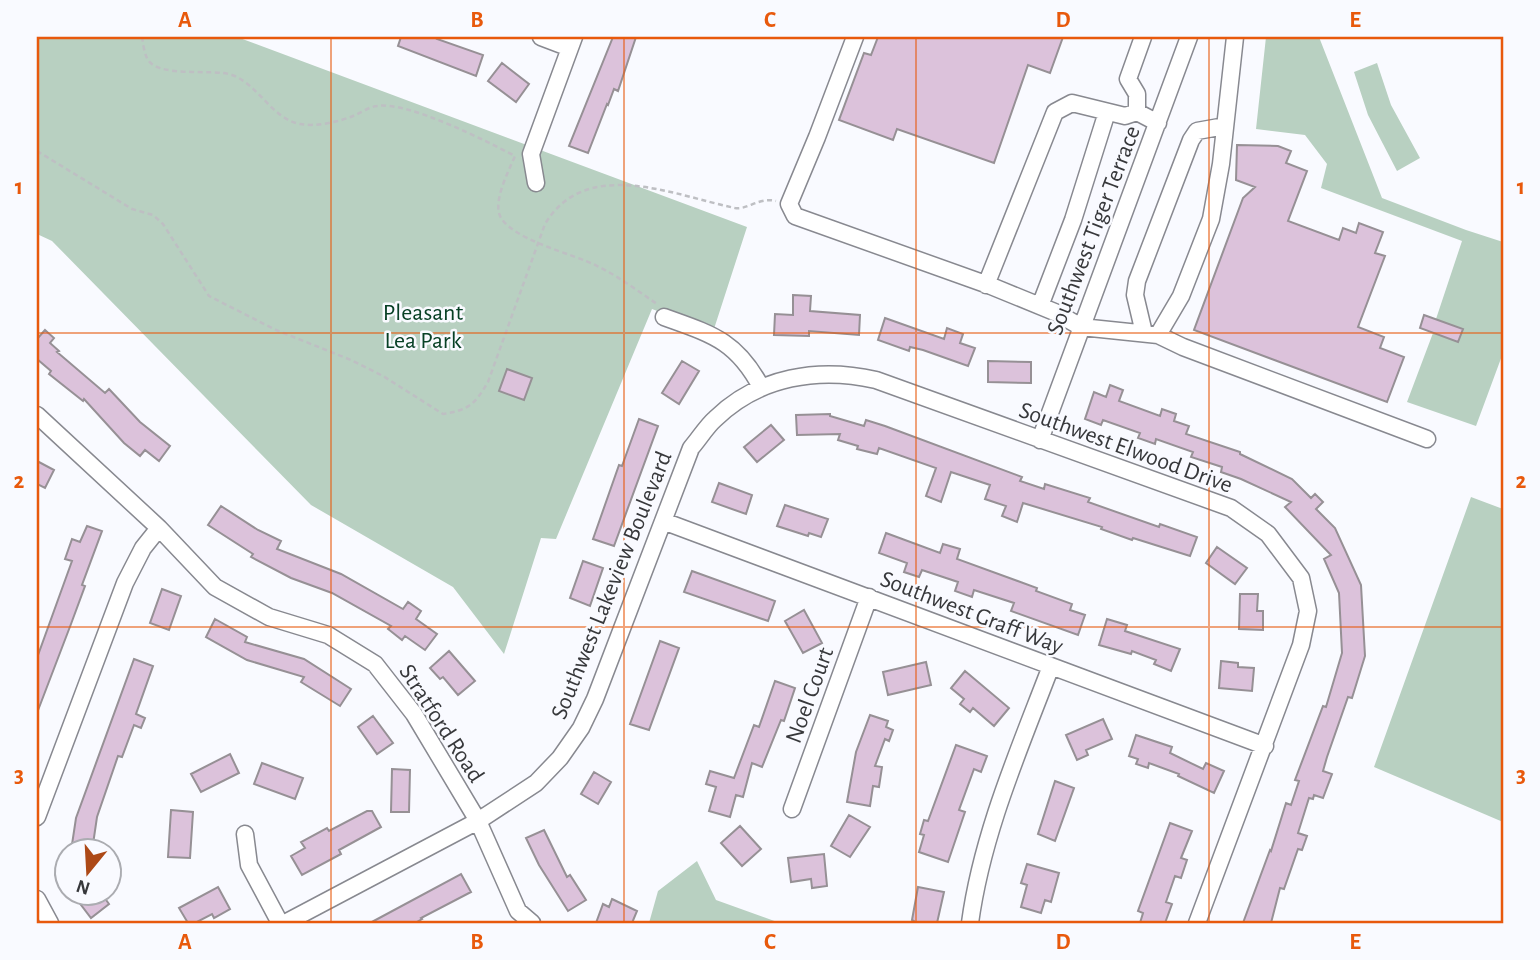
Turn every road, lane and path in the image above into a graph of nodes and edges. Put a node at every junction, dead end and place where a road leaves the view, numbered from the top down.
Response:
1 (58, 37) edge
2 (76, 37) edge
3 (142, 37) edge
4 (541, 37) edge
5 (855, 37) edge
6 (1143, 37) edge
7 (1189, 37) edge
8 (1235, 37) edge
9 (572, 42) edge
10 (1107, 112) junction
11 (1137, 112) junction
12 (1158, 123) junction
13 (1225, 126) junction
14 (37, 151) edge
15 (536, 183) dead end
16 (789, 204) junction
17 (540, 243) junction
18 (986, 285) junction
19 (1040, 306) junction
20 (664, 317) joint
21 (1081, 327) junction
22 (1151, 334) junction
23 (761, 387) junction
24 (37, 415) edge
25 (1427, 439) dead end
26 (1040, 440) junction
27 (663, 521) junction
28 (159, 527) junction
29 (869, 597) junction
30 (1051, 666) junction
31 (1265, 746) junction
32 (792, 809) dead end
33 (37, 817) edge
34 (478, 821) junction
35 (244, 834) dead end
36 (37, 899) edge
37 (50, 923) edge
38 (282, 923) edge
39 (532, 923) edge
40 (970, 923) edge
41 (1197, 923) edge

1 - 2 path
3 - 17 path
4 - 9 street
5 - 16 street
6 - 11 street
7 - 12 street, Southwest Tiger Terrace
8 - 13 street
9 - 15 street
10 - 11 street
10 - 18 street
10 - 19 street
11 - 12 street
12 - 21 street, Southwest Tiger Terrace
13 - 22 street
13 - 22 street
14 - 17 path
16 - 17 path
16 - 18 street
17 - 20 path
18 - 19 street
19 - 21 street
20 - 23 street
21 - 22 street
21 - 26 street, Southwest Tiger Terrace
22 - 25 street
23 - 26 street, Southwest Elwood Drive
23 - 27 street, Southwest Lakeview Boulevard
24 - 28 street, Stratford Road
26 - 31 street, Southwest Elwood Drive
27 - 29 street, Southwest Graff Way
27 - 34 street, Southwest Lakeview Boulevard
28 - 33 street
28 - 34 street, Stratford Road
29 - 30 street, Southwest Graff Way
29 - 32 street, Noel Court
30 - 31 street, Southwest Graff Way
30 - 40 street
31 - 41 street, Southwest Elwood Drive
34 - 38 street, Southwest Lakeview Boulevard
34 - 39 street, Stratford Road
35 - 38 street
36 - 37 street

